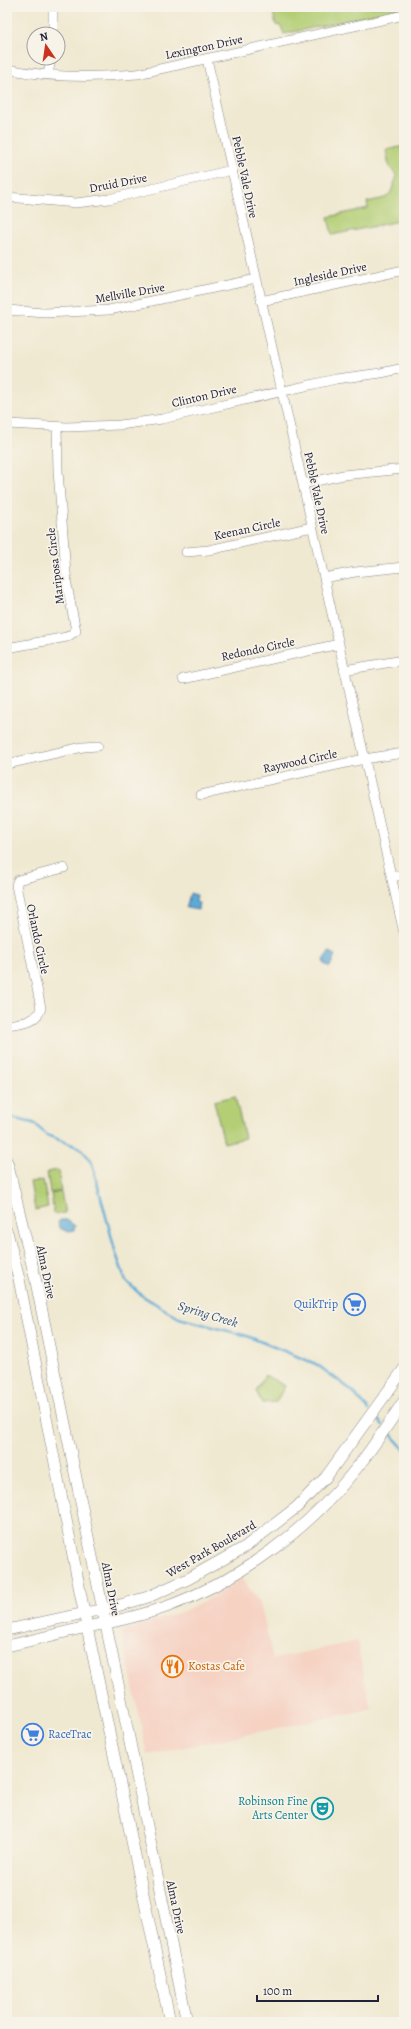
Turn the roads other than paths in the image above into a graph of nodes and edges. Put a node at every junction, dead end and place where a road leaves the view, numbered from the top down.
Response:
1 (53, 7) edge
2 (404, 15) edge
3 (53, 26) edge
4 (207, 59) junction
5 (50, 66) edge
6 (7, 69) edge
7 (48, 75) junction
8 (232, 170) junction
9 (7, 197) edge
10 (404, 270) edge
11 (256, 279) junction
12 (261, 301) junction
13 (7, 310) edge
14 (404, 368) edge
15 (282, 390) junction
16 (7, 424) edge
17 (57, 427) junction
18 (404, 469) edge
19 (303, 484) junction
20 (312, 527) junction
21 (186, 552) dead end
22 (404, 567) edge
23 (324, 578) junction
24 (338, 644) junction
25 (7, 648) edge
26 (404, 660) edge
27 (344, 670) junction
28 (184, 679) dead end
29 (98, 746) dead end
30 (404, 753) edge
31 (364, 759) junction
32 (7, 764) edge
33 (201, 795) dead end
34 (64, 868) dead end
35 (404, 875) edge
36 (391, 877) junction
37 (404, 933) edge
38 (7, 1025) edge
39 (7, 1162) edge
40 (22, 1224) junction
41 (7, 1228) edge
42 (7, 1232) edge
43 (404, 1369) edge
44 (403, 1403) edge
45 (65, 1427) junction
46 (49, 1432) junction
47 (311, 1493) junction
48 (322, 1506) junction
49 (102, 1609) junction
50 (84, 1612) junction
51 (105, 1624) junction
52 (87, 1628) junction
53 (7, 1630) edge
54 (7, 1646) edge
55 (134, 1766) junction
56 (117, 1770) junction
57 (173, 1952) junction
58 (156, 1956) junction
59 (170, 2022) edge
60 (187, 2022) edge

1 - 3 street
2 - 4 street, Lexington Drive
4 - 7 street, Lexington Drive
4 - 8 street, Pebble Vale Drive
5 - 7 street
6 - 7 street, Lexington Drive
8 - 9 street, Druid Drive
8 - 11 street, Pebble Vale Drive
10 - 12 street, Ingleside Drive
11 - 12 street, Pebble Vale Drive
11 - 13 street, Mellville Drive
12 - 15 street, Pebble Vale Drive
14 - 15 street, Clinton Drive
15 - 17 street, Clinton Drive
15 - 19 street, Pebble Vale Drive
16 - 17 street, Clinton Drive
17 - 25 street, Mariposa Circle
18 - 19 street
19 - 20 street, Pebble Vale Drive
20 - 21 street, Keenan Circle
20 - 23 street, Pebble Vale Drive
22 - 23 street
23 - 24 street, Pebble Vale Drive
24 - 27 street, Pebble Vale Drive
24 - 28 street, Redondo Circle
26 - 27 street
27 - 31 street, Pebble Vale Drive
29 - 32 street
30 - 31 street, Raywood Circle
31 - 33 street, Raywood Circle
31 - 36 street, Pebble Vale Drive
34 - 38 street, Orlando Circle
35 - 36 street
36 - 37 street, Pebble Vale Drive
39 - 40 main road, Alma Drive
40 - 41 main road
40 - 45 main road, Alma Drive
42 - 46 main road
43 - 47 main road, West Park Boulevard
44 - 48 main road
45 - 46 main road
45 - 49 main road, Alma Drive
46 - 50 main road
47 - 48 main road
47 - 49 main road, West Park Boulevard
48 - 51 main road
49 - 50 main road, West Park Boulevard
49 - 51 main road, Alma Drive
50 - 52 main road
50 - 53 main road, West Park Boulevard
51 - 52 main road
51 - 55 main road, Alma Drive
52 - 54 main road
52 - 56 main road
55 - 56 main road
55 - 57 main road, Alma Drive
56 - 58 main road
57 - 58 main road
57 - 60 main road, Alma Drive
58 - 59 main road

